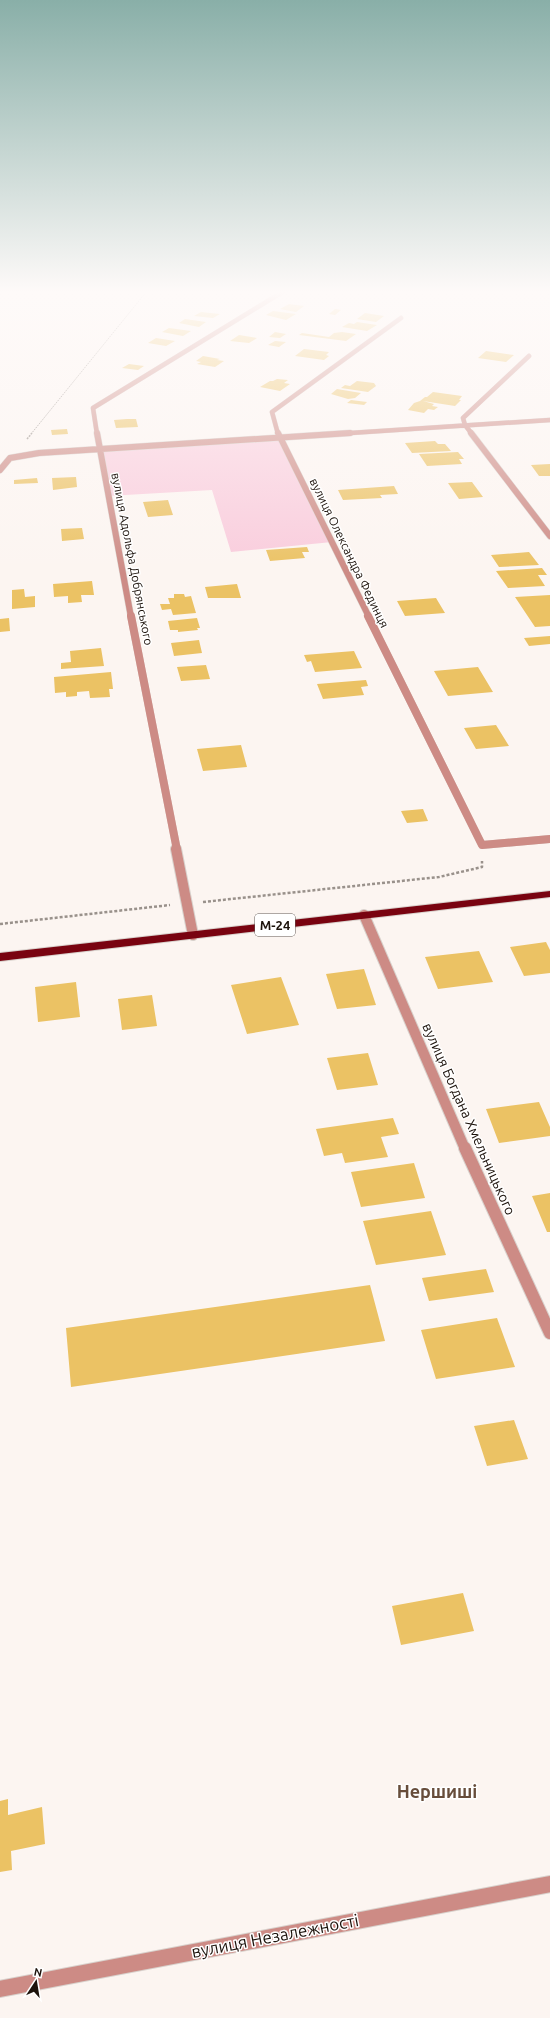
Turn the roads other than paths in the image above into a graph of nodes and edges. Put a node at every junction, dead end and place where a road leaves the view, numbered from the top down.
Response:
1 (127, 385) edge
2 (309, 385) edge
3 (498, 385) edge
4 (550, 420) edge
5 (465, 425) junction
6 (279, 436) junction
7 (99, 449) junction
8 (0, 470) edge
9 (550, 536) edge
10 (550, 839) edge
11 (550, 894) edge
12 (364, 915) junction
13 (194, 935) junction
14 (0, 957) edge
15 (550, 1333) edge
16 (550, 1884) edge
17 (0, 1988) edge

1 - 7 street, вулиця Адольфа Добрянського
2 - 6 street, вулиця Олександра Фединця
3 - 5 street
4 - 5 street
5 - 6 street
5 - 9 street
6 - 7 street
6 - 10 street, вулиця Олександра Фединця
7 - 8 street
7 - 13 street, вулиця Адольфа Добрянського
11 - 12 highway, М-24
12 - 13 highway, М-24
12 - 15 street, вулиця Богдана Хмельницького
13 - 14 highway, М-24
16 - 17 street, вулиця Незалежності

